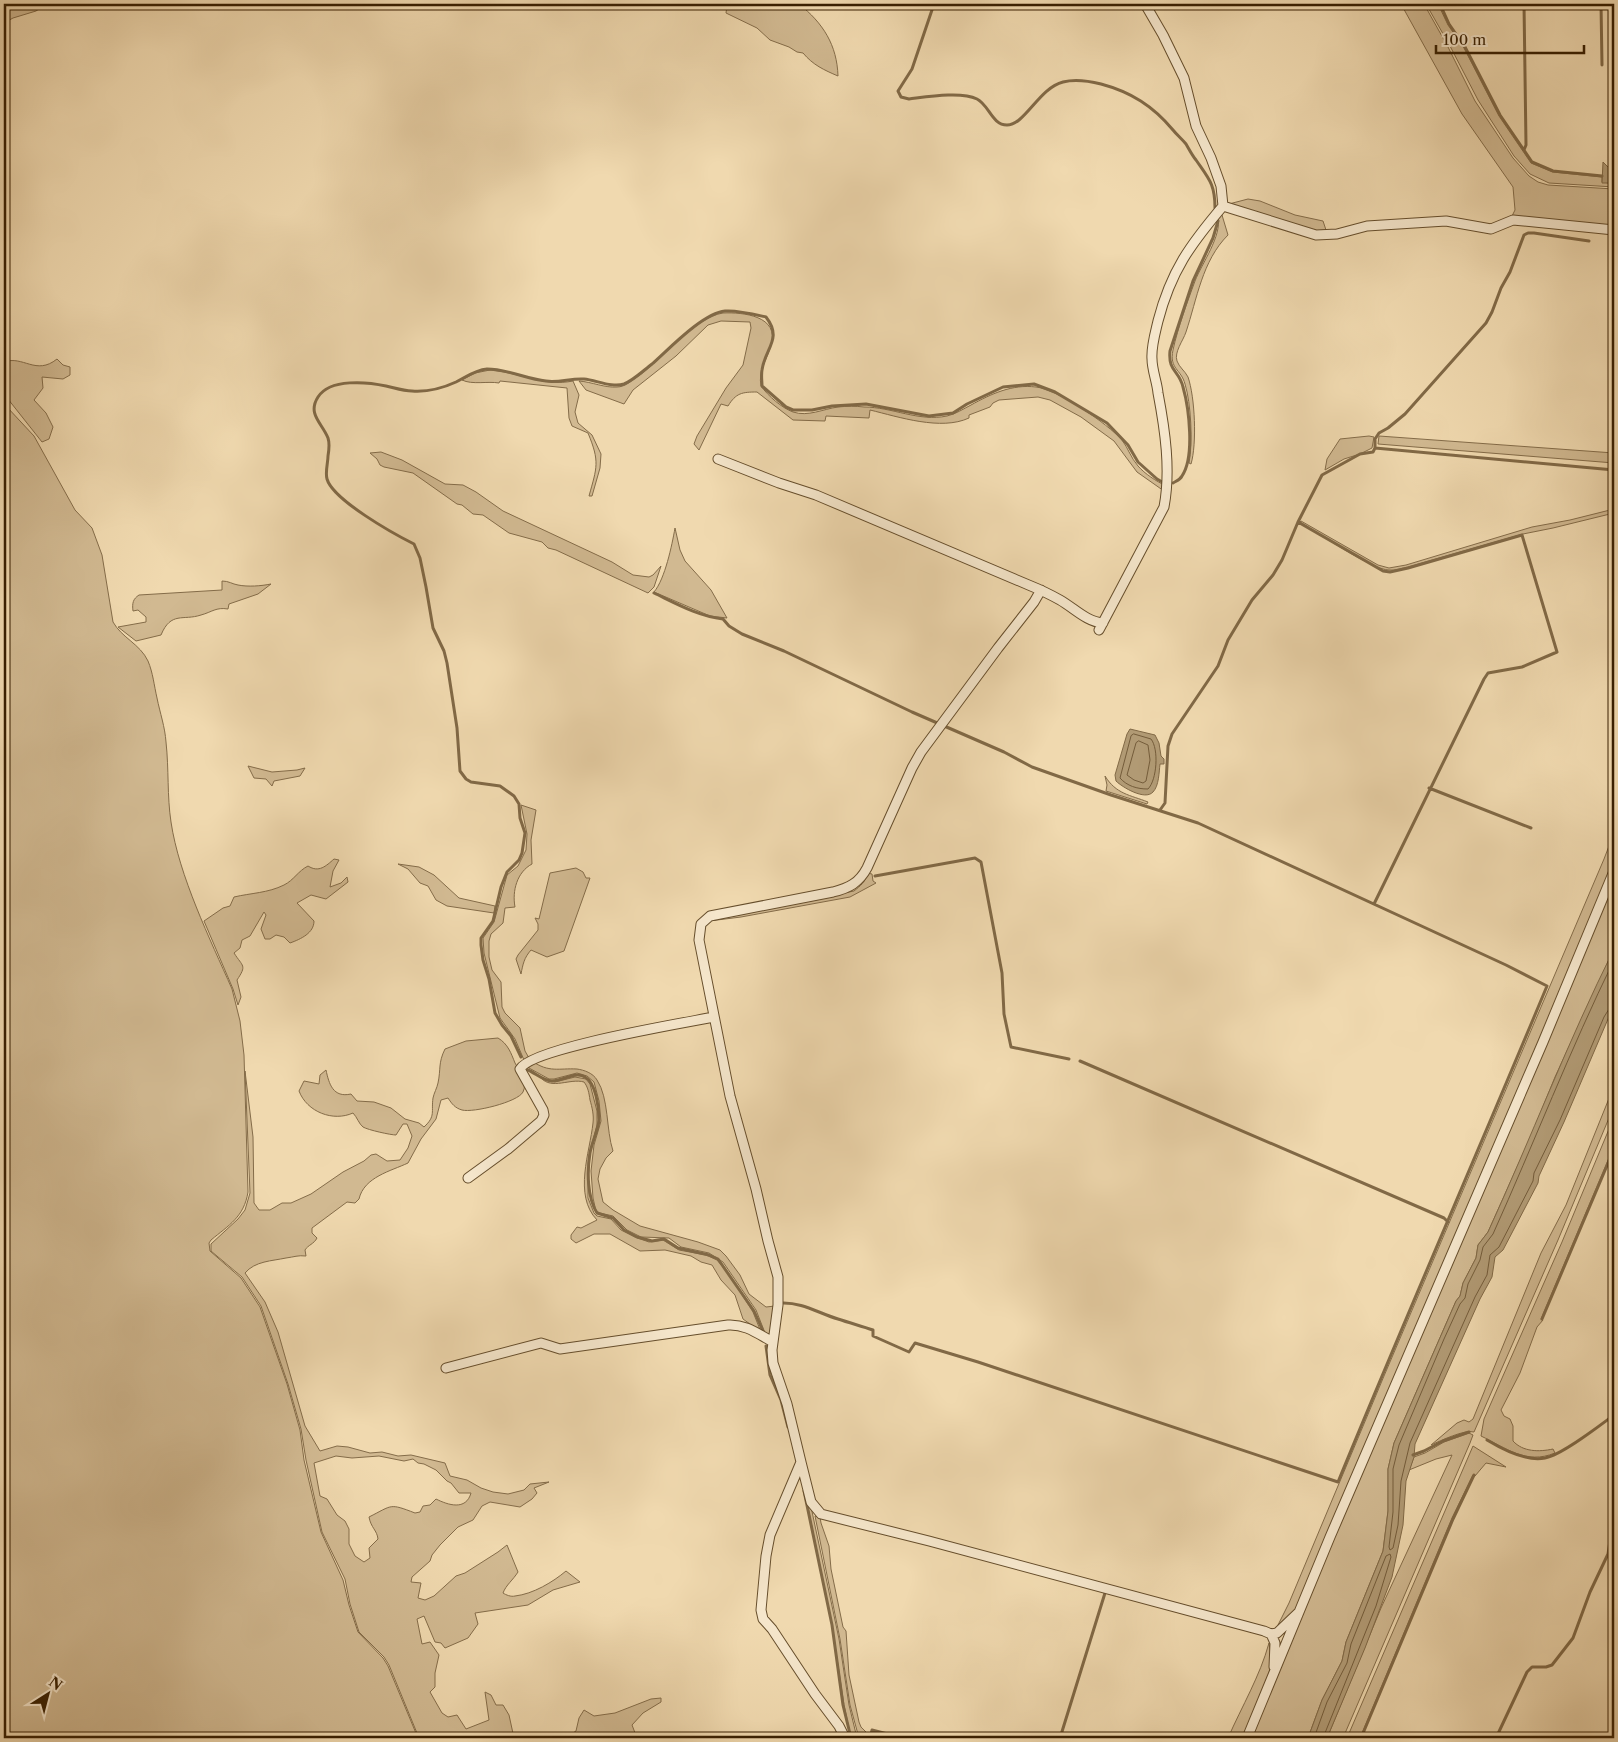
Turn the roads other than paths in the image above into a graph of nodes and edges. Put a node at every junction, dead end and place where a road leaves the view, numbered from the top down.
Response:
1 (1145, 4) edge
2 (1222, 206) junction
3 (1614, 230) edge
4 (718, 459) dead end
5 (1041, 590) junction
6 (1614, 870) edge
7 (714, 1017) junction
8 (468, 1178) dead end
9 (773, 1342) junction
10 (446, 1368) dead end
11 (801, 1462) junction
12 (1300, 1612) junction
13 (1272, 1634) junction
14 (1273, 1677) junction
15 (845, 1738) edge
16 (1247, 1738) edge

1 - 2 street
2 - 3 street
2 - 5 street
4 - 5 street
5 - 7 street
6 - 12 street
7 - 8 street
7 - 9 street
9 - 10 street
9 - 11 street
11 - 13 street
11 - 15 street
12 - 13 street
12 - 14 street
13 - 14 street
14 - 16 street

